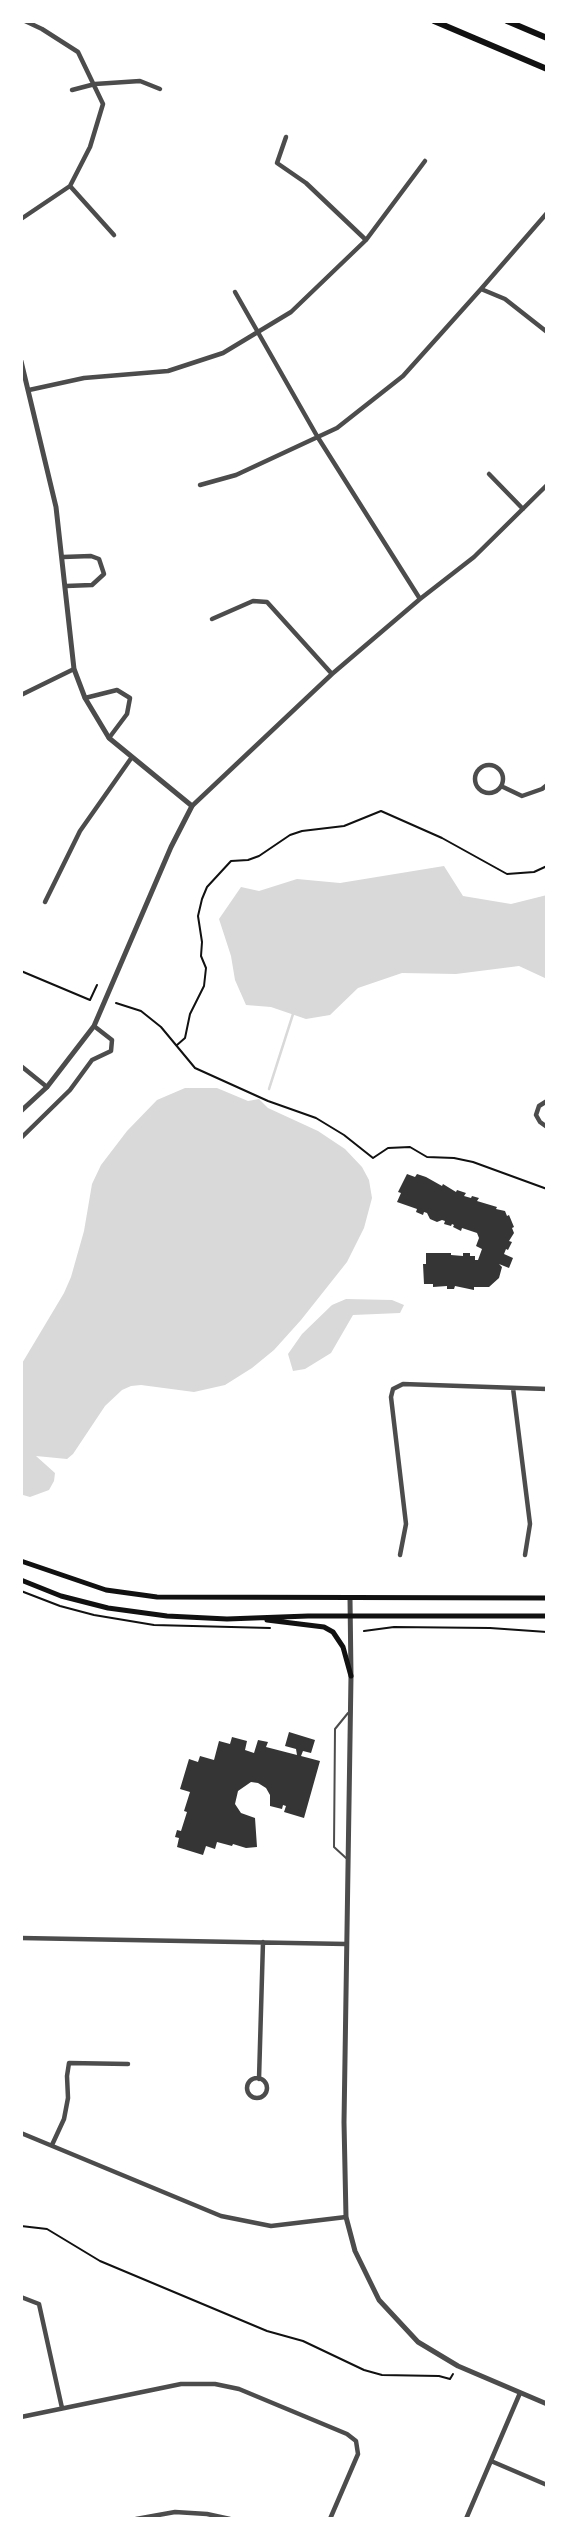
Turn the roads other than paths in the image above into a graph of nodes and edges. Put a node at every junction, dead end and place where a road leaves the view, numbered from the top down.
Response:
1 (25, 21) edge
2 (434, 21) edge
3 (507, 21) edge
4 (547, 38) edge
5 (547, 69) edge
6 (95, 84) junction
7 (160, 89) dead end
8 (72, 90) dead end
9 (286, 137) dead end
10 (425, 161) dead end
11 (70, 186) junction
12 (547, 213) edge
13 (21, 219) edge
14 (114, 235) dead end
15 (366, 240) junction
16 (481, 289) junction
17 (235, 292) dead end
18 (547, 332) edge
19 (257, 333) junction
20 (21, 361) edge
21 (29, 390) junction
22 (21, 393) edge
23 (317, 436) junction
24 (489, 474) dead end
25 (200, 485) dead end
26 (547, 485) edge
27 (523, 509) junction
28 (63, 556) junction
29 (66, 586) junction
30 (420, 599) junction
31 (212, 619) dead end
32 (74, 669) junction
33 (332, 674) junction
34 (21, 695) edge
35 (85, 698) junction
36 (109, 738) junction
37 (132, 757) junction
38 (547, 785) edge
39 (501, 786) junction
40 (192, 806) junction
41 (45, 902) dead end
42 (94, 1026) junction
43 (21, 1066) edge
44 (47, 1087) junction
45 (547, 1101) edge
46 (21, 1111) edge
47 (547, 1127) edge
48 (21, 1138) edge
49 (513, 1388) junction
50 (547, 1389) edge
51 (400, 1555) dead end
52 (525, 1555) dead end
53 (21, 1561) edge
54 (21, 1580) edge
55 (547, 1595) edge
56 (350, 1598) junction
57 (351, 1616) junction
58 (547, 1616) edge
59 (250, 1619) junction
60 (351, 1676) junction
61 (351, 1709) junction
62 (348, 1860) junction
63 (21, 1938) edge
64 (263, 1942) junction
65 (346, 1944) junction
66 (128, 2064) dead end
67 (259, 2079) junction
68 (21, 2133) edge
69 (52, 2146) junction
70 (346, 2217) junction
71 (21, 2297) edge
72 (520, 2393) junction
73 (547, 2404) edge
74 (62, 2408) junction
75 (21, 2417) edge
76 (491, 2461) junction
77 (547, 2485) edge
78 (136, 2519) edge
79 (230, 2519) edge
80 (330, 2519) edge
81 (466, 2519) edge

1 - 6 street
2 - 5 main road
3 - 4 main road
6 - 7 street
6 - 8 street
6 - 11 street
9 - 15 street
10 - 15 street
11 - 13 street
11 - 14 street
12 - 16 street
15 - 19 street
16 - 18 street
16 - 23 street
17 - 19 street
19 - 21 street
19 - 23 street
20 - 21 street
21 - 22 street
21 - 28 street
23 - 25 street
23 - 30 street
24 - 27 street
26 - 27 street
27 - 30 street
28 - 29 street
28 - 29 street
29 - 32 street
30 - 33 street
31 - 33 street
32 - 34 street
32 - 35 street
33 - 40 street
35 - 36 street
35 - 36 street
36 - 37 street
37 - 40 street
37 - 41 street
38 - 39 street
39 - 39 street
40 - 42 street
42 - 44 street
42 - 48 street
43 - 44 street
44 - 46 street
45 - 47 street
49 - 50 street
49 - 51 street
49 - 52 street
53 - 56 main road
54 - 59 main road
55 - 56 main road
56 - 57 street
57 - 58 main road
57 - 59 main road
57 - 60 street
59 - 60 main road
60 - 61 street
61 - 62 street
61 - 62 lane
62 - 65 street
63 - 64 street
64 - 65 street
64 - 67 street
65 - 70 street
66 - 69 street
67 - 67 street
68 - 69 street
69 - 70 street
70 - 72 street
71 - 74 street
72 - 73 street
72 - 76 street
74 - 75 street
74 - 80 street
76 - 77 street
76 - 81 street
78 - 79 street

